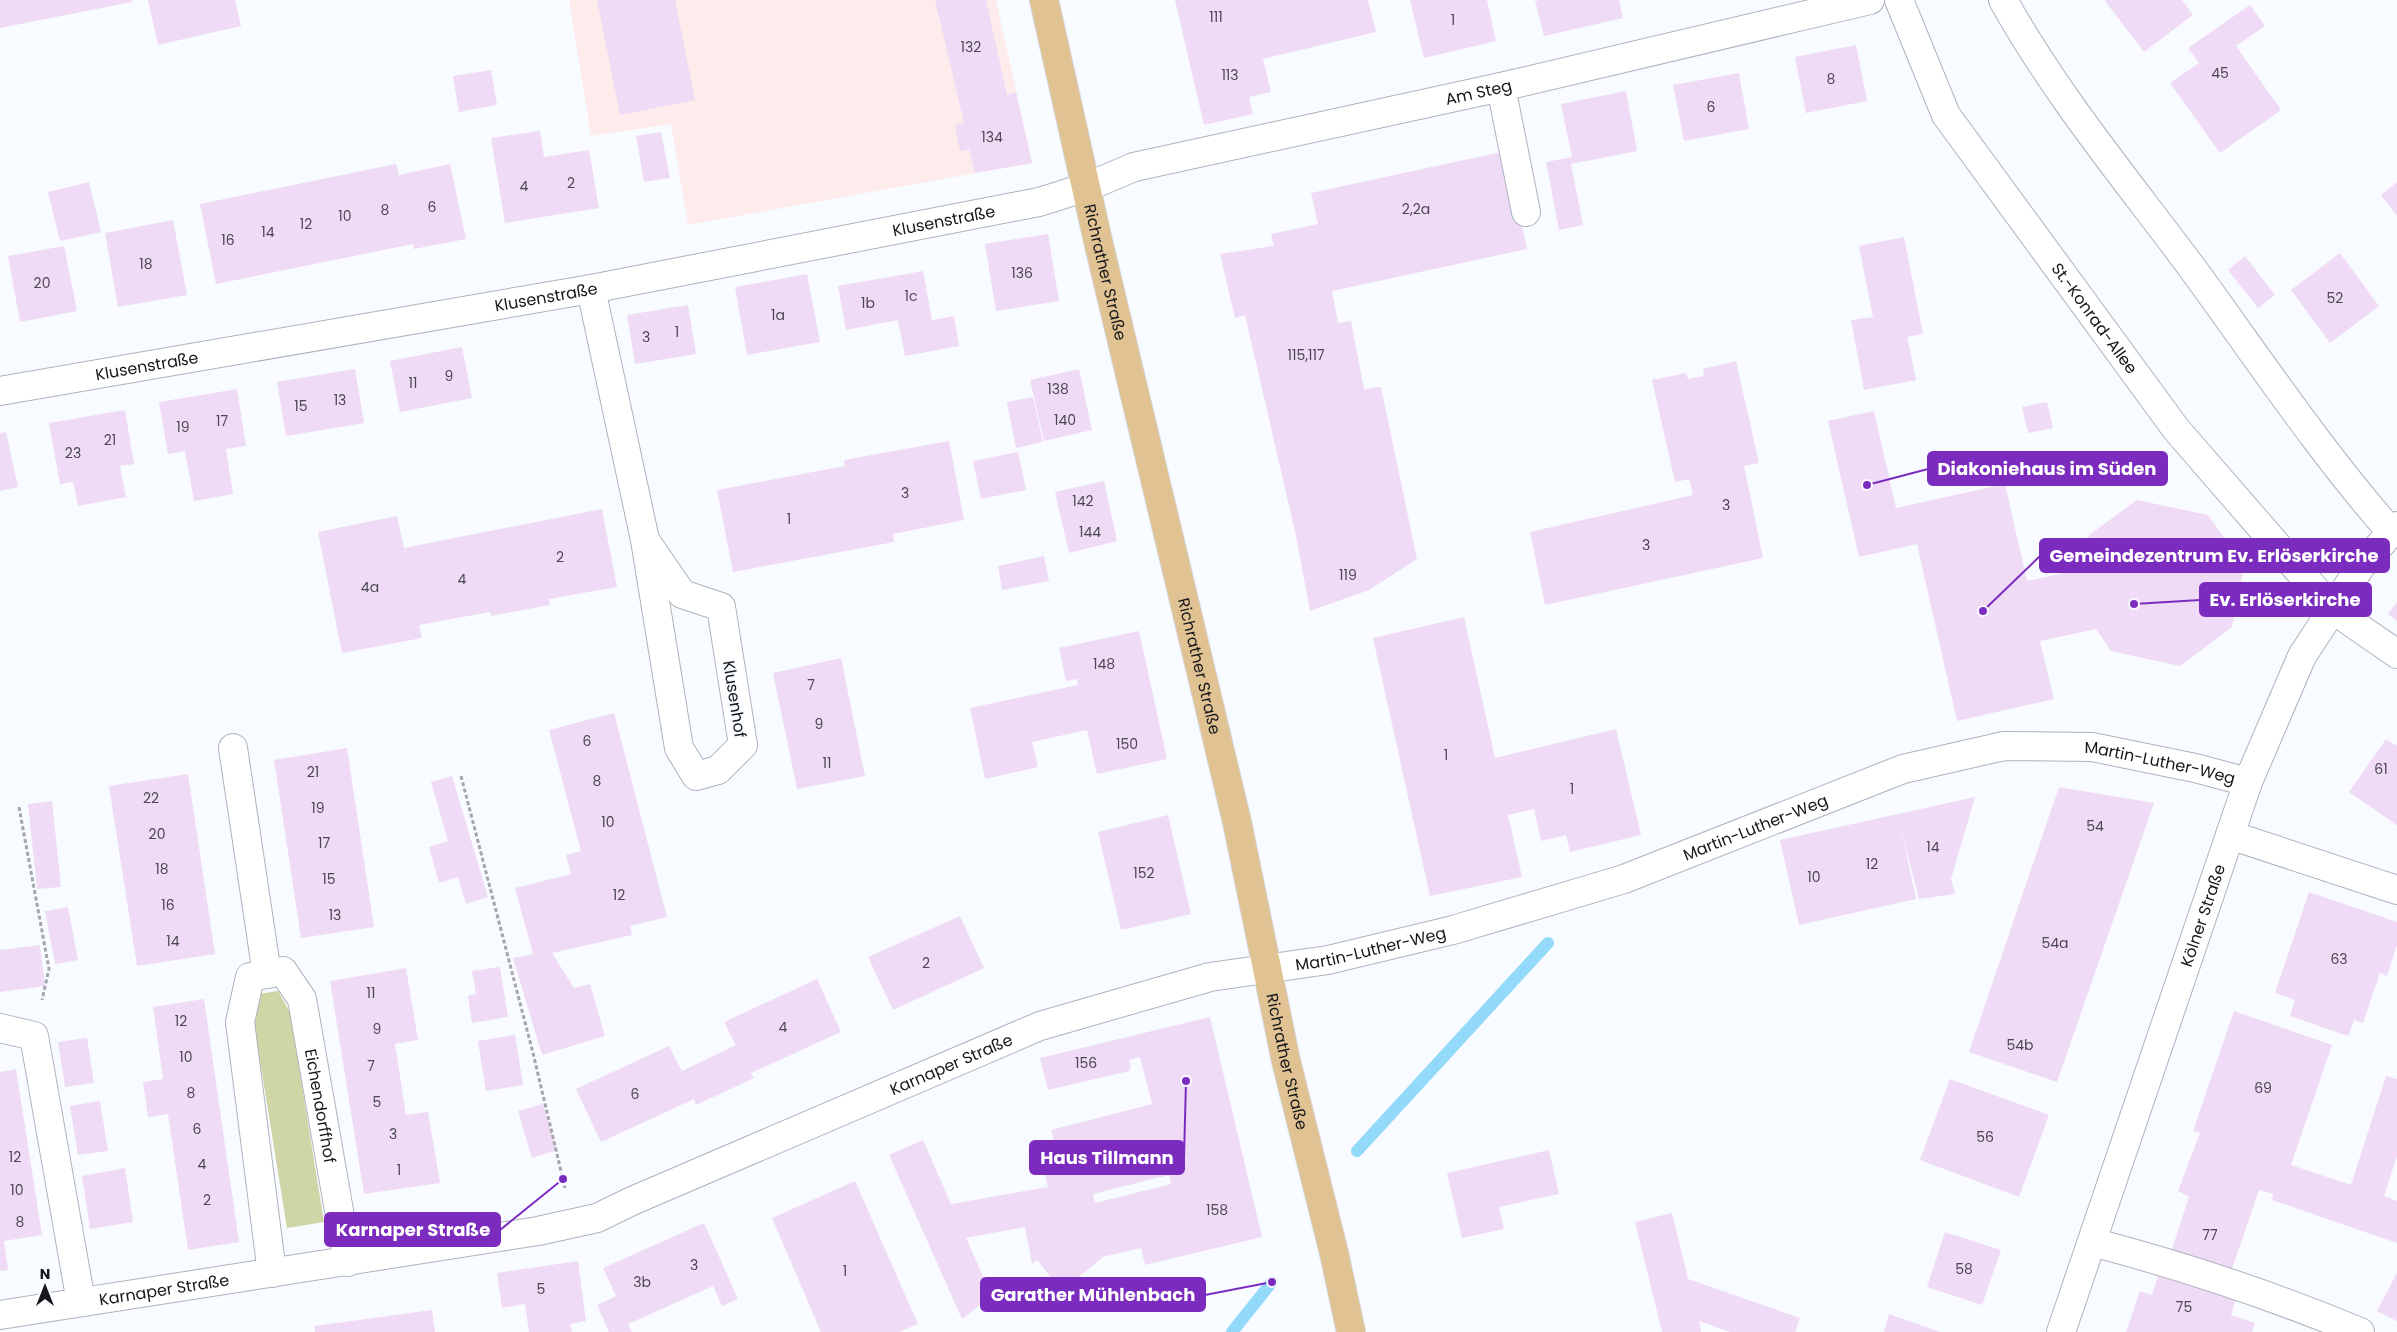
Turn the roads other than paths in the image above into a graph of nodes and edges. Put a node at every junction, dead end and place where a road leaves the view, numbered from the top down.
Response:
1 (1044, 0) edge
2 (1870, 0) edge
3 (1899, 0) edge
4 (2003, 0) edge
5 (1501, 87) junction
6 (1088, 187) junction
7 (1526, 212) dead end
8 (591, 289) junction
9 (0, 391) edge
10 (2394, 529) edge
11 (645, 540) junction
12 (2332, 609) junction
13 (2397, 654) edge
14 (233, 748) dead end
15 (2248, 782) junction
16 (2230, 835) junction
17 (2397, 890) edge
18 (1267, 967) junction
19 (266, 974) junction
20 (0, 1028) edge
21 (2092, 1242) junction
22 (348, 1262) junction
23 (272, 1273) junction
24 (81, 1302) junction
25 (0, 1316) edge
26 (1351, 1332) edge
27 (2061, 1332) edge
28 (2360, 1332) edge

1 - 6 main road, Richrather Straße
2 - 5 street, Am Steg
3 - 12 street, St.-Konrad-Allee
4 - 10 street
5 - 6 street, Am Steg
5 - 7 street
6 - 8 street, Klusenstraße
6 - 18 main road, Richrather Straße
8 - 9 street, Klusenstraße
8 - 11 street, Klusenhof
10 - 12 street, Kölner Straße
11 - 11 street, Klusenhof
12 - 13 street, St.-Konrad-Allee
12 - 15 street, Kölner Straße
14 - 19 street
15 - 16 street, Kölner Straße
15 - 18 street, Martin-Luther-Weg
16 - 17 street
16 - 21 street, Kölner Straße
18 - 22 street, Karnaper Straße
18 - 26 main road, Richrather Straße
19 - 22 street, Eichendorffhof
19 - 23 street
20 - 24 street
21 - 27 street, Kölner Straße
21 - 28 street
22 - 23 street, Karnaper Straße
23 - 24 street, Karnaper Straße
24 - 25 street, Karnaper Straße

